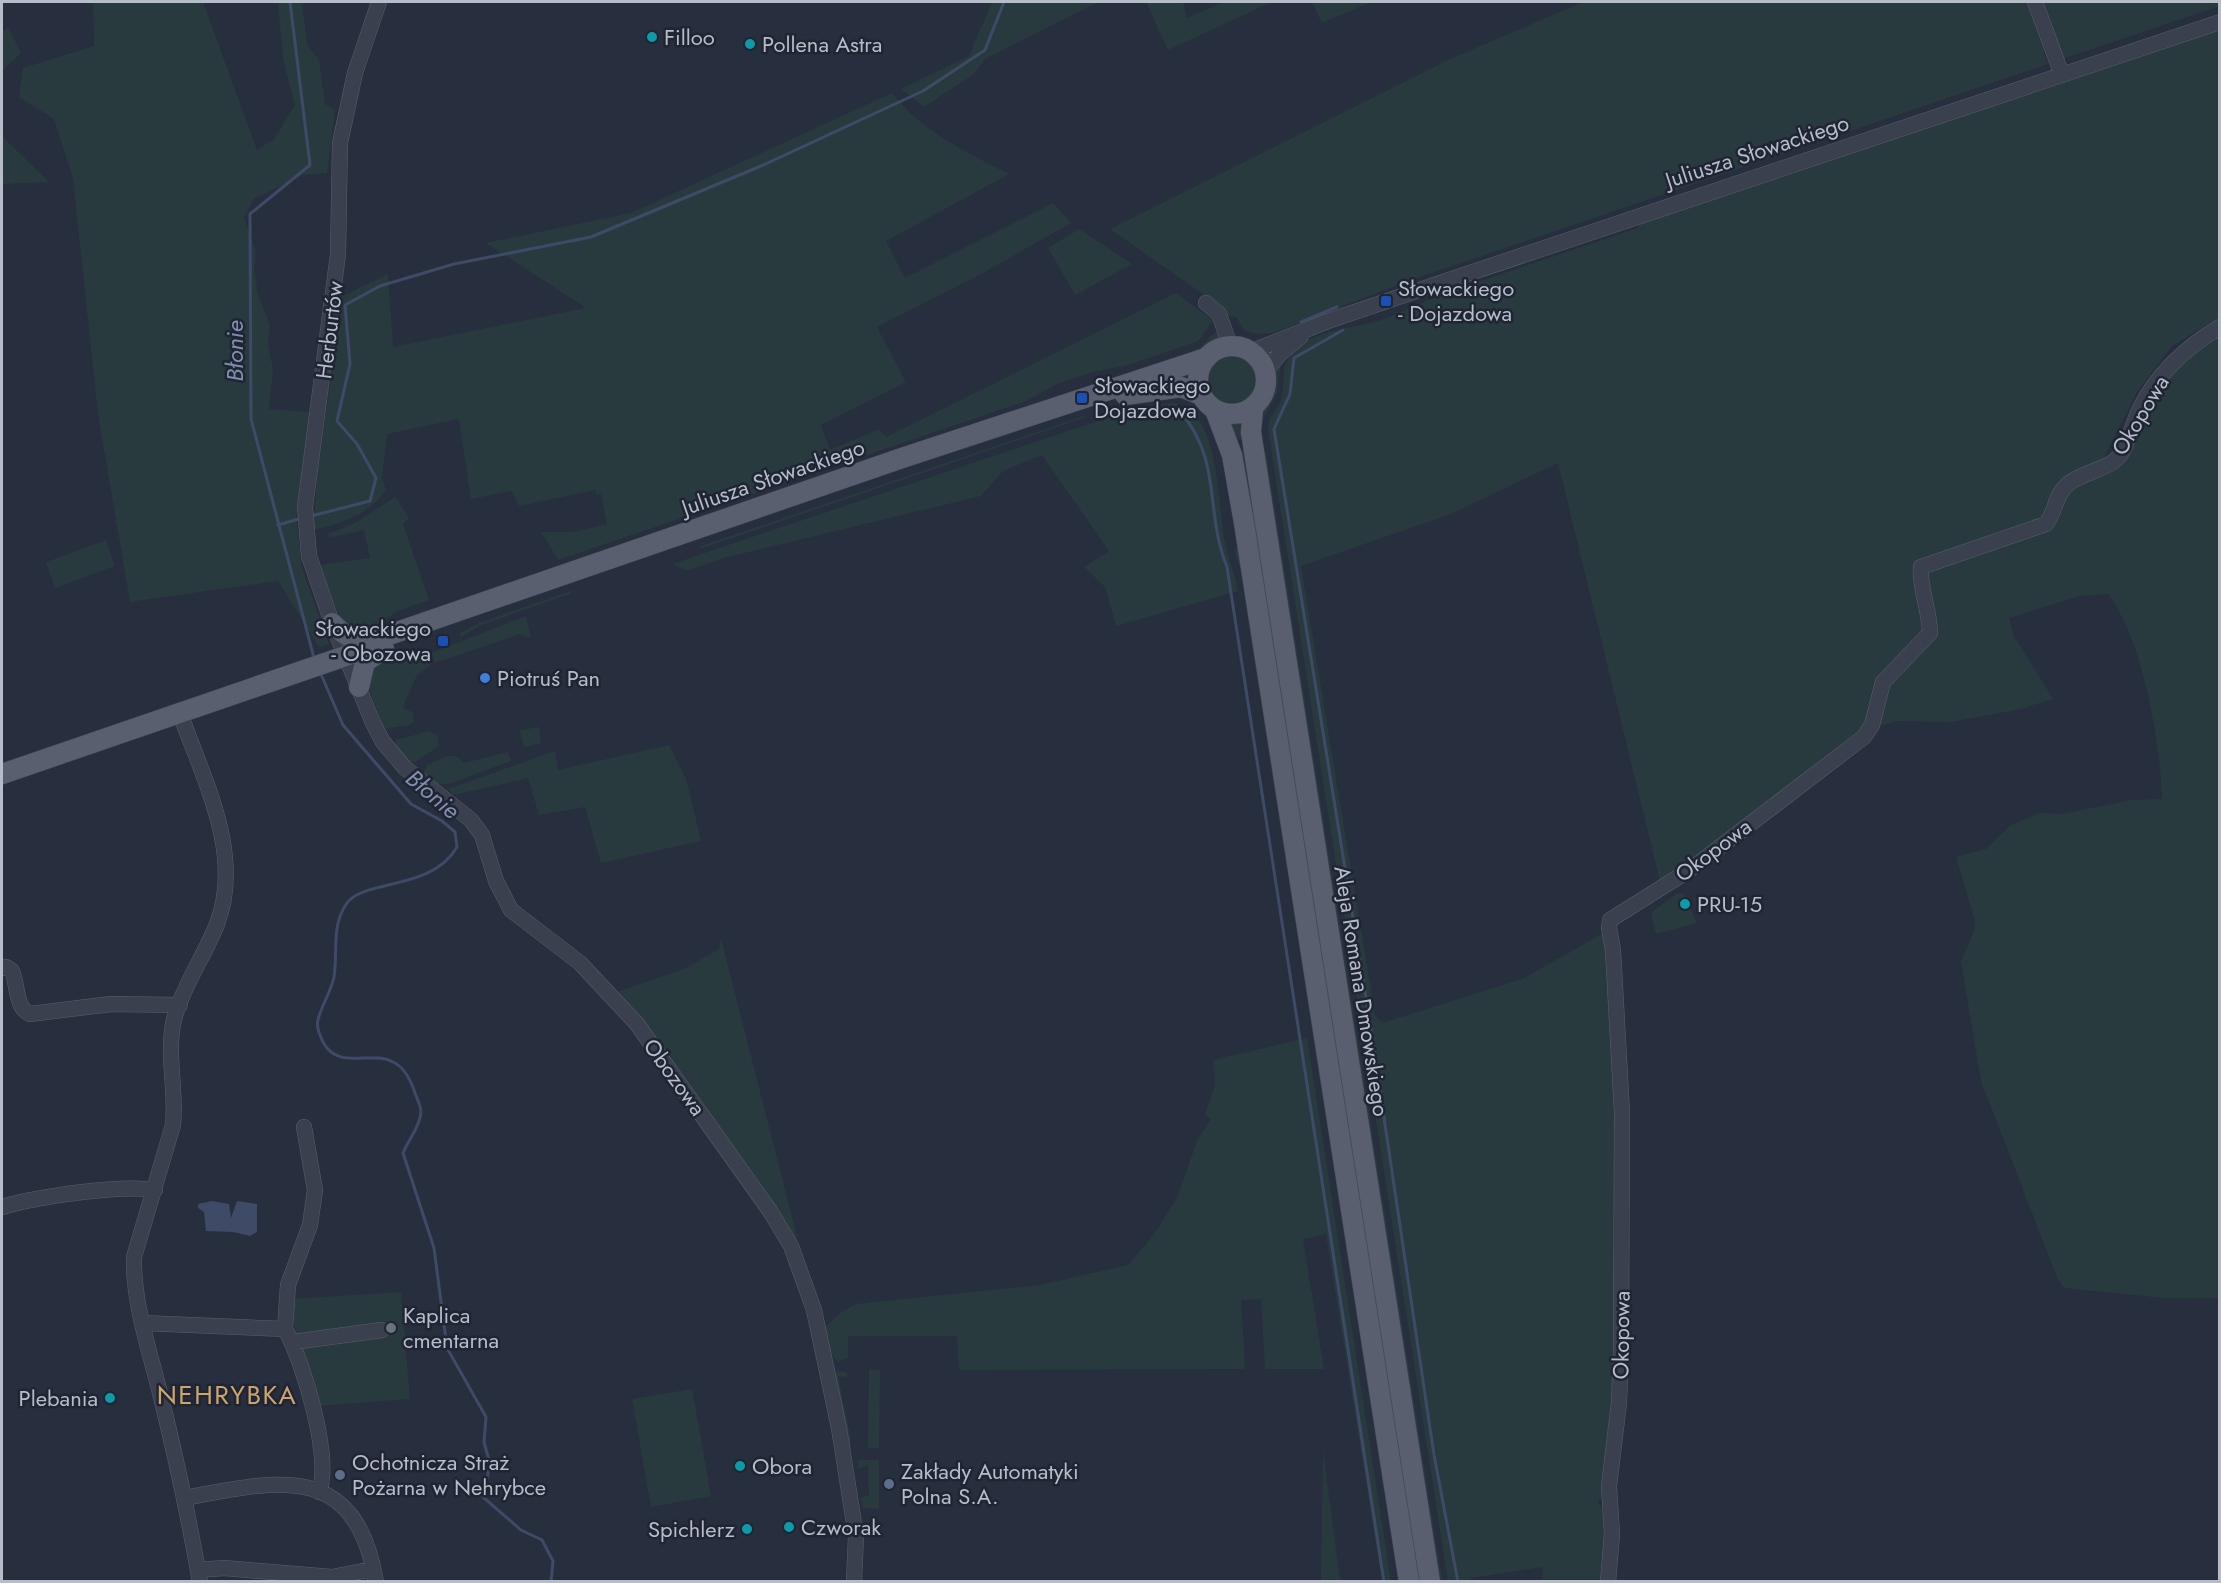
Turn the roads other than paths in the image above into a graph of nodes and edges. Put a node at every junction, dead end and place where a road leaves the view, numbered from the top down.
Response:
1 (379, 2) edge
2 (2035, 2) edge
3 (2220, 22) edge
4 (2062, 75) junction
5 (1206, 303) dead end
6 (2220, 327) edge
7 (1310, 329) junction
8 (1230, 346) junction
9 (1250, 352) junction
10 (1206, 358) junction
11 (1265, 372) junction
12 (1201, 395) junction
13 (1252, 408) junction
14 (1215, 410) junction
15 (332, 623) junction
16 (382, 643) junction
17 (345, 656) junction
18 (359, 687) junction
19 (180, 713) junction
20 (2, 774) edge
21 (2, 969) edge
22 (180, 1005) junction
23 (304, 1127) dead end
24 (155, 1190) junction
25 (2, 1207) edge
26 (143, 1323) junction
27 (382, 1330) dead end
28 (289, 1336) junction
29 (320, 1492) junction
30 (185, 1498) junction
31 (375, 1575) edge
32 (199, 1576) edge
33 (854, 1581) edge
34 (1409, 1581) edge
35 (1430, 1581) edge
36 (1608, 1581) edge

1 - 15 street, Herburtów
2 - 4 street
3 - 4 street, Juliusza Słowackiego
4 - 7 street, Juliusza Słowackiego
5 - 8 street
6 - 36 street, Okopowa
7 - 9 street, Juliusza Słowackiego
7 - 11 street, Juliusza Słowackiego
8 - 9 main road
8 - 10 main road
9 - 11 main road
10 - 12 main road
10 - 16 main road, Juliusza Słowackiego
11 - 13 main road
12 - 14 main road
12 - 16 main road, Juliusza Słowackiego
13 - 14 main road
13 - 35 main road, Aleja Romana Dmowskiego
14 - 34 main road, Aleja Romana Dmowskiego
15 - 16 main road
15 - 17 street, Herburtów
16 - 17 main road, Juliusza Słowackiego
16 - 18 main road
17 - 18 street, Obozowa
17 - 19 main road, Juliusza Słowackiego
18 - 33 street, Obozowa
19 - 20 main road, Juliusza Słowackiego
19 - 22 street
21 - 22 street
22 - 24 street
23 - 28 street
24 - 25 street
24 - 26 street
26 - 28 street
26 - 30 street
27 - 28 street
28 - 29 street
29 - 30 street
29 - 31 street
30 - 32 street
31 - 32 street

